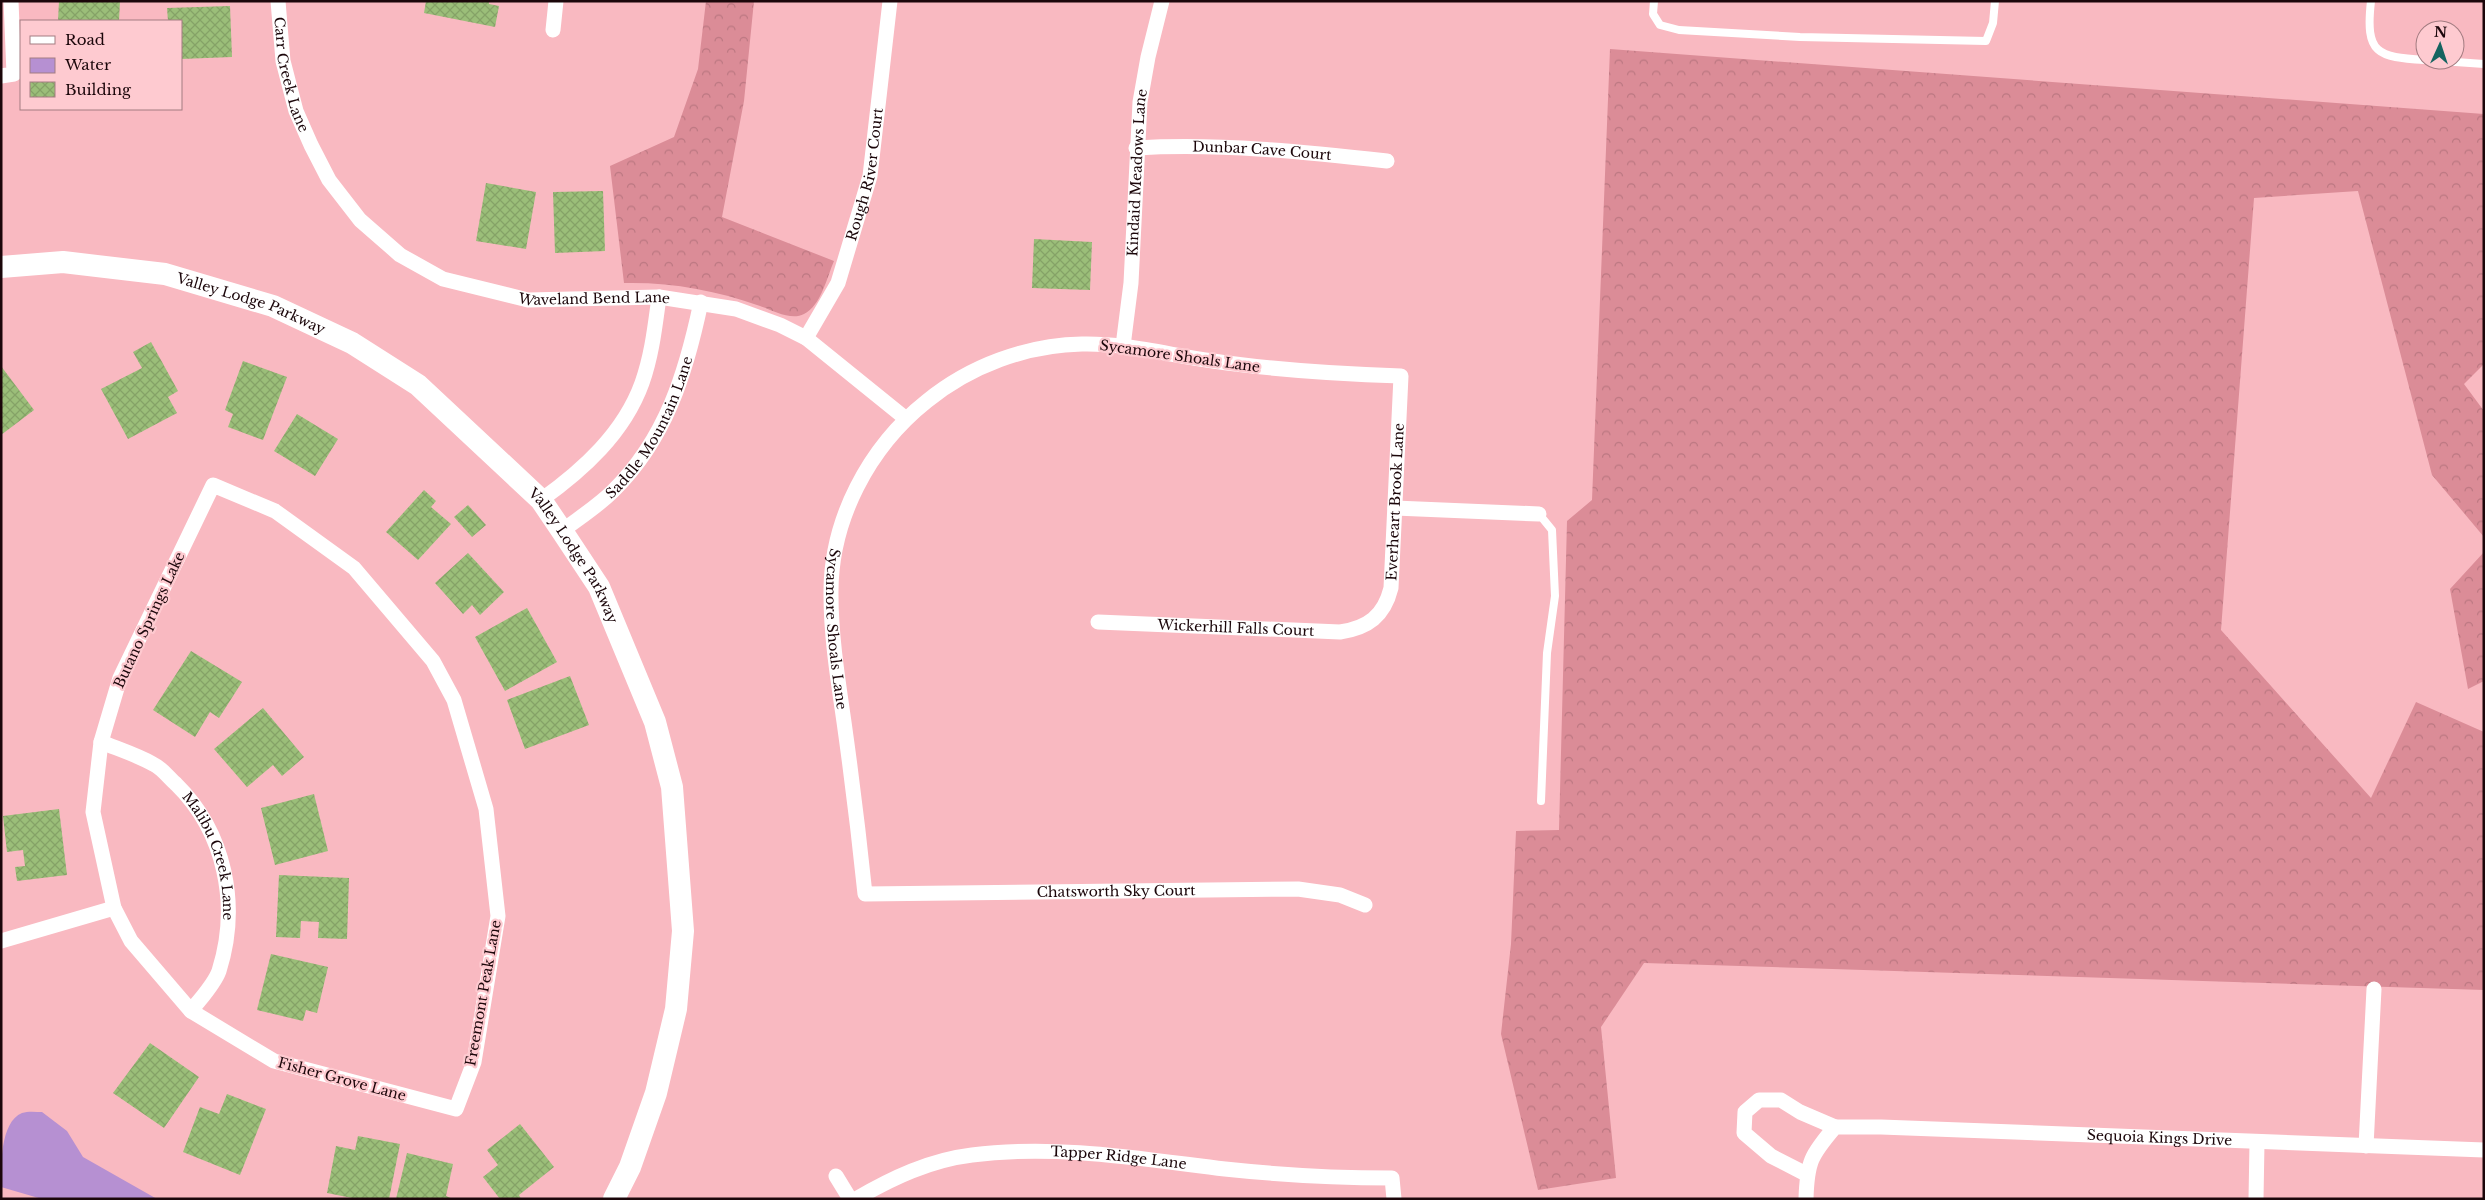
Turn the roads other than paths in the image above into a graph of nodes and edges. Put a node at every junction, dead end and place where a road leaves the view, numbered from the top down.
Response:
1 (11, 1) edge
2 (278, 1) edge
3 (556, 1) edge
4 (890, 1) edge
5 (1162, 1) edge
6 (1654, 1) edge
7 (1995, 1) edge
8 (2371, 1) edge
9 (553, 30) dead end
10 (2415, 59) edge
11 (2465, 63) edge
12 (2484, 64) edge
13 (7, 75) edge
14 (310, 146) joint
15 (1136, 148) junction
16 (1387, 161) dead end
17 (1, 267) edge
18 (659, 297) junction
19 (700, 302) junction
20 (806, 338) junction
21 (1123, 346) junction
22 (1401, 376) joint
23 (905, 418) junction
24 (213, 485) joint
25 (541, 500) junction
26 (1395, 508) junction
27 (1539, 514) joint
28 (562, 531) junction
29 (1098, 622) dead end
30 (1372, 622) joint
31 (101, 742) junction
32 (1541, 801) dead end
33 (865, 894) joint
34 (1366, 905) dead end
35 (114, 908) junction
36 (1, 941) edge
37 (2374, 989) dead end
38 (191, 1011) junction
39 (456, 1109) joint
40 (1835, 1127) junction
41 (2257, 1142) junction
42 (2366, 1146) junction
43 (2484, 1150) edge
44 (1806, 1174) junction
45 (836, 1176) dead end
46 (614, 1199) edge
47 (850, 1199) edge
48 (856, 1199) edge
49 (1394, 1199) edge
50 (1806, 1199) edge
51 (2256, 1199) edge

1 - 13 street
2 - 14 street, Carr Creek Lane
3 - 9 street
4 - 20 street, Rough River Court
5 - 15 street, Kindaid Meadows Lane
6 - 7 lane
8 - 10 lane
11 - 12 lane
14 - 18 street, Waveland Bend Lane
15 - 16 street, Dunbar Cave Court
15 - 21 street, Kindaid Meadows Lane
17 - 25 street, Valley Lodge Parkway
18 - 19 street, Waveland Bend Lane
18 - 25 street, Saddle Mountain Lane
19 - 20 street, Waveland Bend Lane
19 - 28 street, Saddle Mountain Lane
20 - 23 street, Waveland Bend Lane
21 - 22 street, Sycamore Shoals Lane
21 - 23 street, Sycamore Shoals Lane
22 - 26 street, Everheart Brook Lane
23 - 33 street, Sycamore Shoals Lane
24 - 31 street, Butano Springs Lake
24 - 39 street, Freemont Peak Lane
25 - 28 street, Valley Lodge Parkway
26 - 27 street
26 - 30 street, Everheart Brook Lane
27 - 32 lane
28 - 46 street, Valley Lodge Parkway
29 - 30 street, Wickerhill Falls Court
31 - 35 street, Butano Springs Lake
31 - 38 street, Malibu Creek Lane
33 - 34 street, Chatsworth Sky Court
35 - 36 street
35 - 38 street, Fisher Grove Lane
37 - 42 street
38 - 39 street, Fisher Grove Lane
40 - 41 street, Sequoia Kings Drive
40 - 44 street
40 - 44 street, Sequoia Kings Drive
41 - 42 street, Sequoia Kings Drive
41 - 51 street
42 - 43 street, Sequoia Kings Drive
44 - 50 street
45 - 47 street
48 - 49 street, Tapper Ridge Lane

